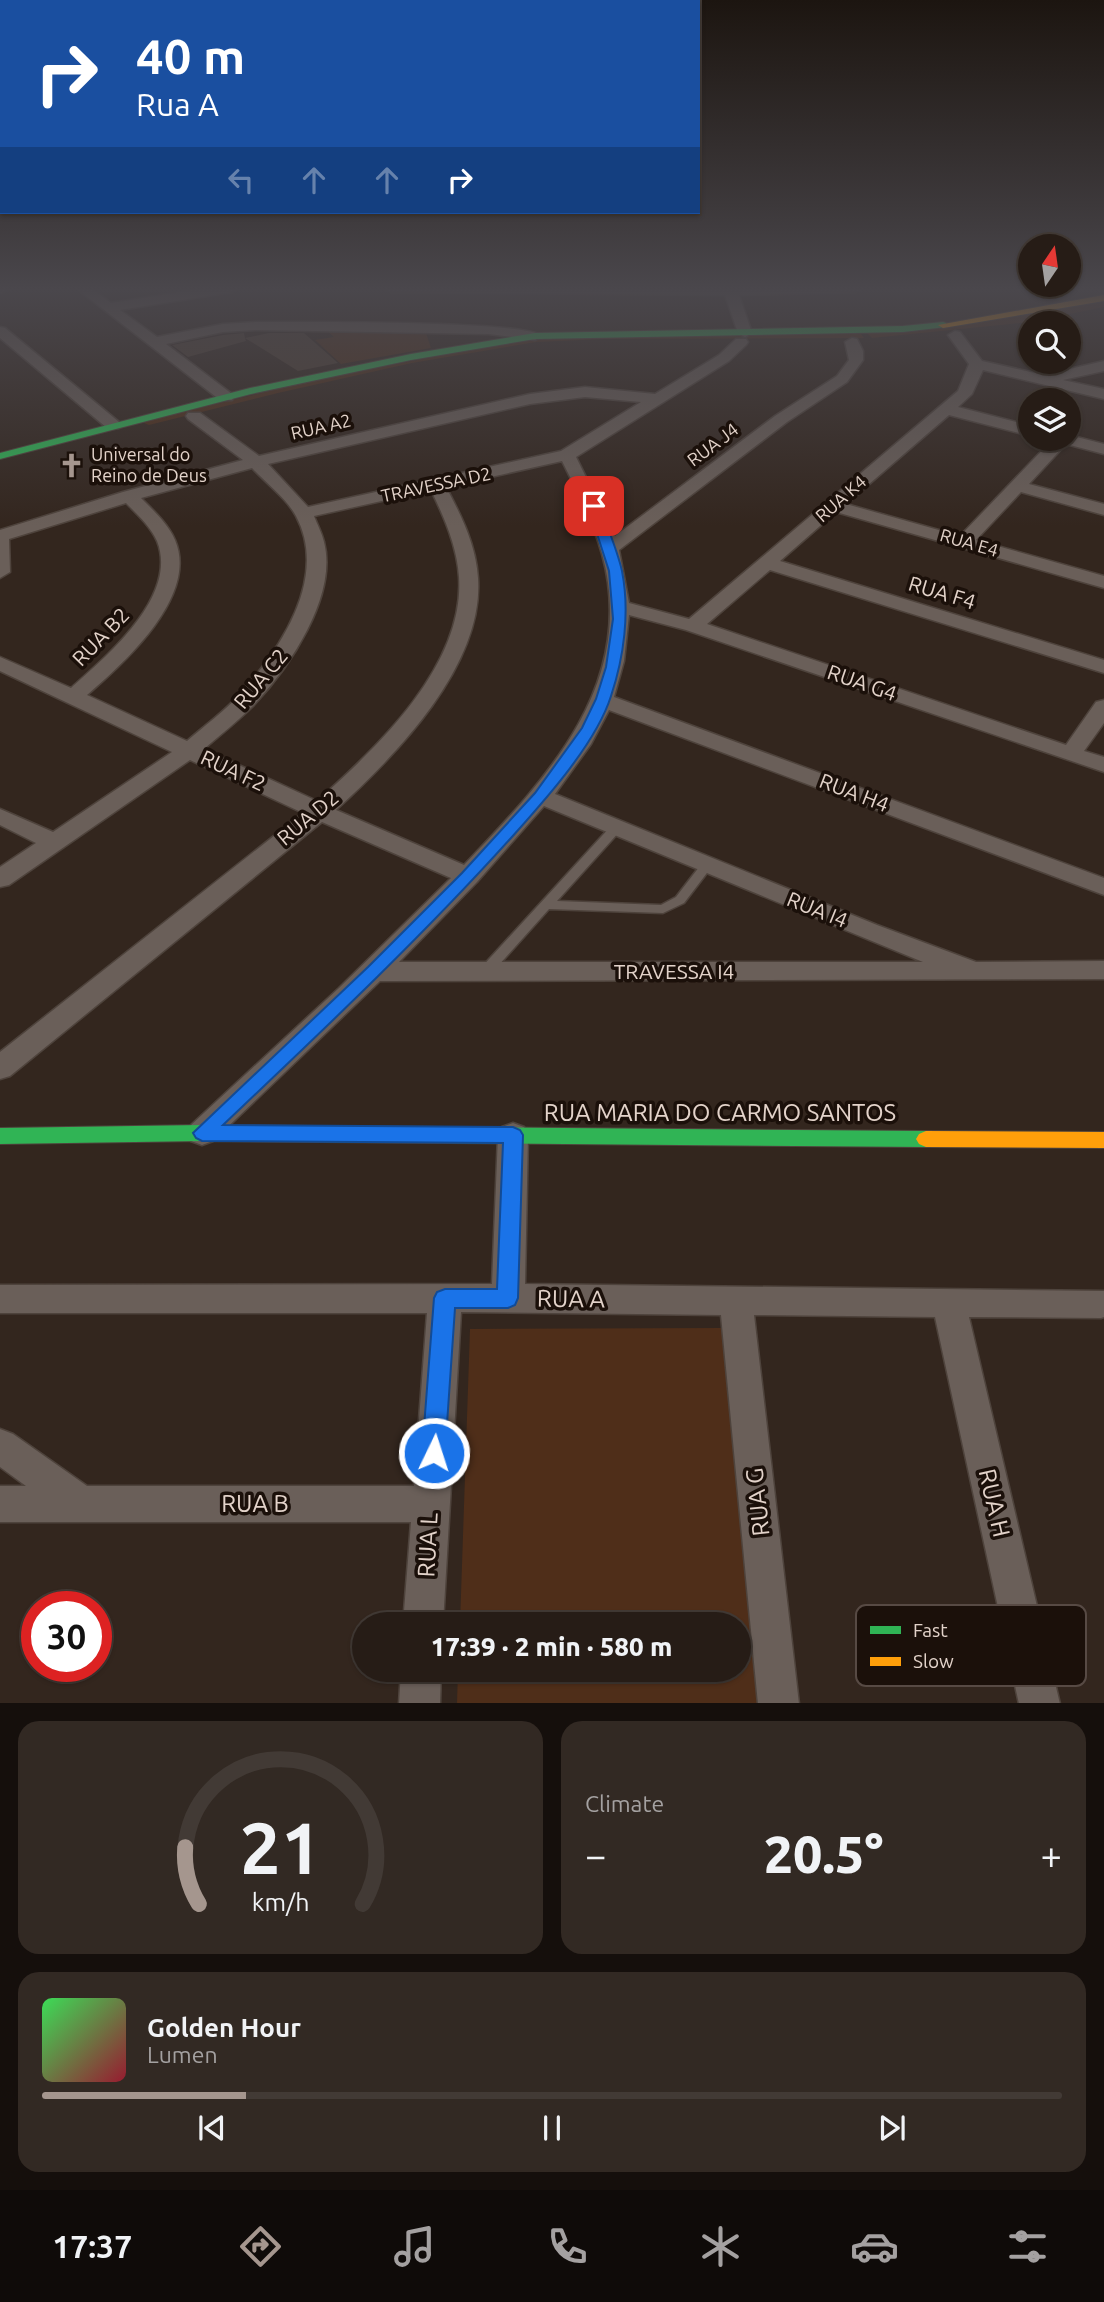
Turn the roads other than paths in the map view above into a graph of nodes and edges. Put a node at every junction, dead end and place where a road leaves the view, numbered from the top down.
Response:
1 (44, 367) edge
2 (187, 367) edge
3 (366, 367) edge
4 (415, 367) edge
5 (708, 367) edge
6 (850, 367) edge
7 (976, 367) edge
8 (991, 367) edge
9 (1097, 367) edge
10 (1042, 380) junction
11 (1104, 394) edge
12 (226, 397) junction
13 (656, 399) junction
14 (945, 409) junction
15 (194, 416) junction
16 (1018, 427) edge
17 (119, 430) junction
18 (1081, 443) edge
19 (1104, 449) edge
20 (1052, 451) edge
21 (567, 455) junction
22 (0, 456) edge
23 (256, 462) junction
24 (0, 469) edge
25 (437, 486) junction
26 (1017, 486) junction
27 (128, 496) junction
28 (833, 506) junction
29 (1104, 510) edge
30 (304, 513) junction
31 (0, 538) edge
32 (964, 542) junction
33 (610, 548) junction
34 (767, 563) junction
35 (0, 572) edge
36 (1104, 582) edge
37 (619, 606) junction
38 (693, 626) junction
39 (0, 663) edge
40 (1104, 667) edge
41 (74, 696) junction
42 (603, 699) junction
43 (1104, 707) edge
44 (190, 750) junction
45 (1071, 754) junction
46 (1104, 765) edge
47 (540, 796) junction
48 (318, 811) junction
49 (0, 816) edge
50 (616, 828) junction
51 (54, 842) junction
52 (707, 865) junction
53 (468, 876) junction
54 (0, 879) edge
55 (1104, 887) edge
56 (546, 905) junction
57 (1104, 970) edge
58 (374, 971) junction
59 (974, 971) junction
60 (484, 974) junction
61 (0, 1068) edge
62 (202, 1133) junction
63 (513, 1135) junction
64 (0, 1136) edge
65 (1104, 1140) edge
66 (445, 1298) junction
67 (508, 1298) junction
68 (0, 1299) edge
69 (736, 1301) junction
70 (948, 1303) junction
71 (1101, 1304) dead end
72 (0, 1446) edge
73 (0, 1504) edge
74 (81, 1504) junction
75 (430, 1504) junction
76 (1017, 1605) edge
77 (425, 1612) edge
78 (420, 1682) edge
79 (419, 1703) edge
80 (779, 1703) edge

1 - 17 street
2 - 12 street
3 - 12 street
4 - 15 street
5 - 13 street, TRAVESSA D2
6 - 33 street, RUA J4
7 - 14 street, RUA K4
8 - 10 street
9 - 10 street
10 - 11 street
12 - 17 street
13 - 21 street, TRAVESSA D2
13 - 23 street, RUA A2
14 - 16 street
14 - 28 street, RUA K4
15 - 17 street
15 - 23 street, RUA C2
17 - 22 street
17 - 24 street
18 - 19 street
20 - 26 street
21 - 25 street, TRAVESSA D2
21 - 33 street
23 - 27 street, RUA A2
23 - 30 street, RUA C2
25 - 30 street, TRAVESSA D2
25 - 48 street, RUA D2
26 - 29 street
26 - 32 street
27 - 31 street, RUA A2
27 - 41 street, RUA B2
28 - 32 street, RUA E4
28 - 34 street, RUA K4
30 - 44 street, RUA C2
31 - 35 street
32 - 36 street, RUA E4
33 - 37 street
34 - 38 street, RUA K4
34 - 40 street, RUA F4
37 - 38 street, RUA G4
37 - 42 street
38 - 45 street, RUA G4
39 - 41 street, RUA F2
41 - 44 street, RUA F2
42 - 47 street
42 - 55 street, RUA H4
43 - 45 street
44 - 48 street, RUA F2
44 - 51 street, RUA C2
45 - 46 street, RUA G4
47 - 50 street, RUA I4
47 - 53 street
48 - 53 street, RUA F2
48 - 61 street, RUA D2
49 - 51 street
50 - 52 street, RUA I4
50 - 56 lane
51 - 54 street, RUA C2
52 - 56 lane
52 - 59 street, RUA I4
53 - 58 street
56 - 60 lane
57 - 59 street, RUA I4
58 - 60 street, TRAVESSA I4
58 - 62 street
59 - 60 street, TRAVESSA I4
62 - 63 street, RUA MARIA DO CARMO SANTOS
62 - 64 street, RUA MARIA DO CARMO SANTOS
63 - 65 street, RUA MARIA DO CARMO SANTOS
63 - 67 street
66 - 67 street, RUA A
66 - 68 street, RUA A
66 - 75 street, RUA L
67 - 69 street, RUA A
69 - 70 street, RUA A
69 - 80 street, RUA G
70 - 71 street, RUA A
70 - 76 street, RUA H
72 - 74 street
73 - 74 street, RUA B
74 - 75 street, RUA B
75 - 77 street, RUA L
78 - 79 street

